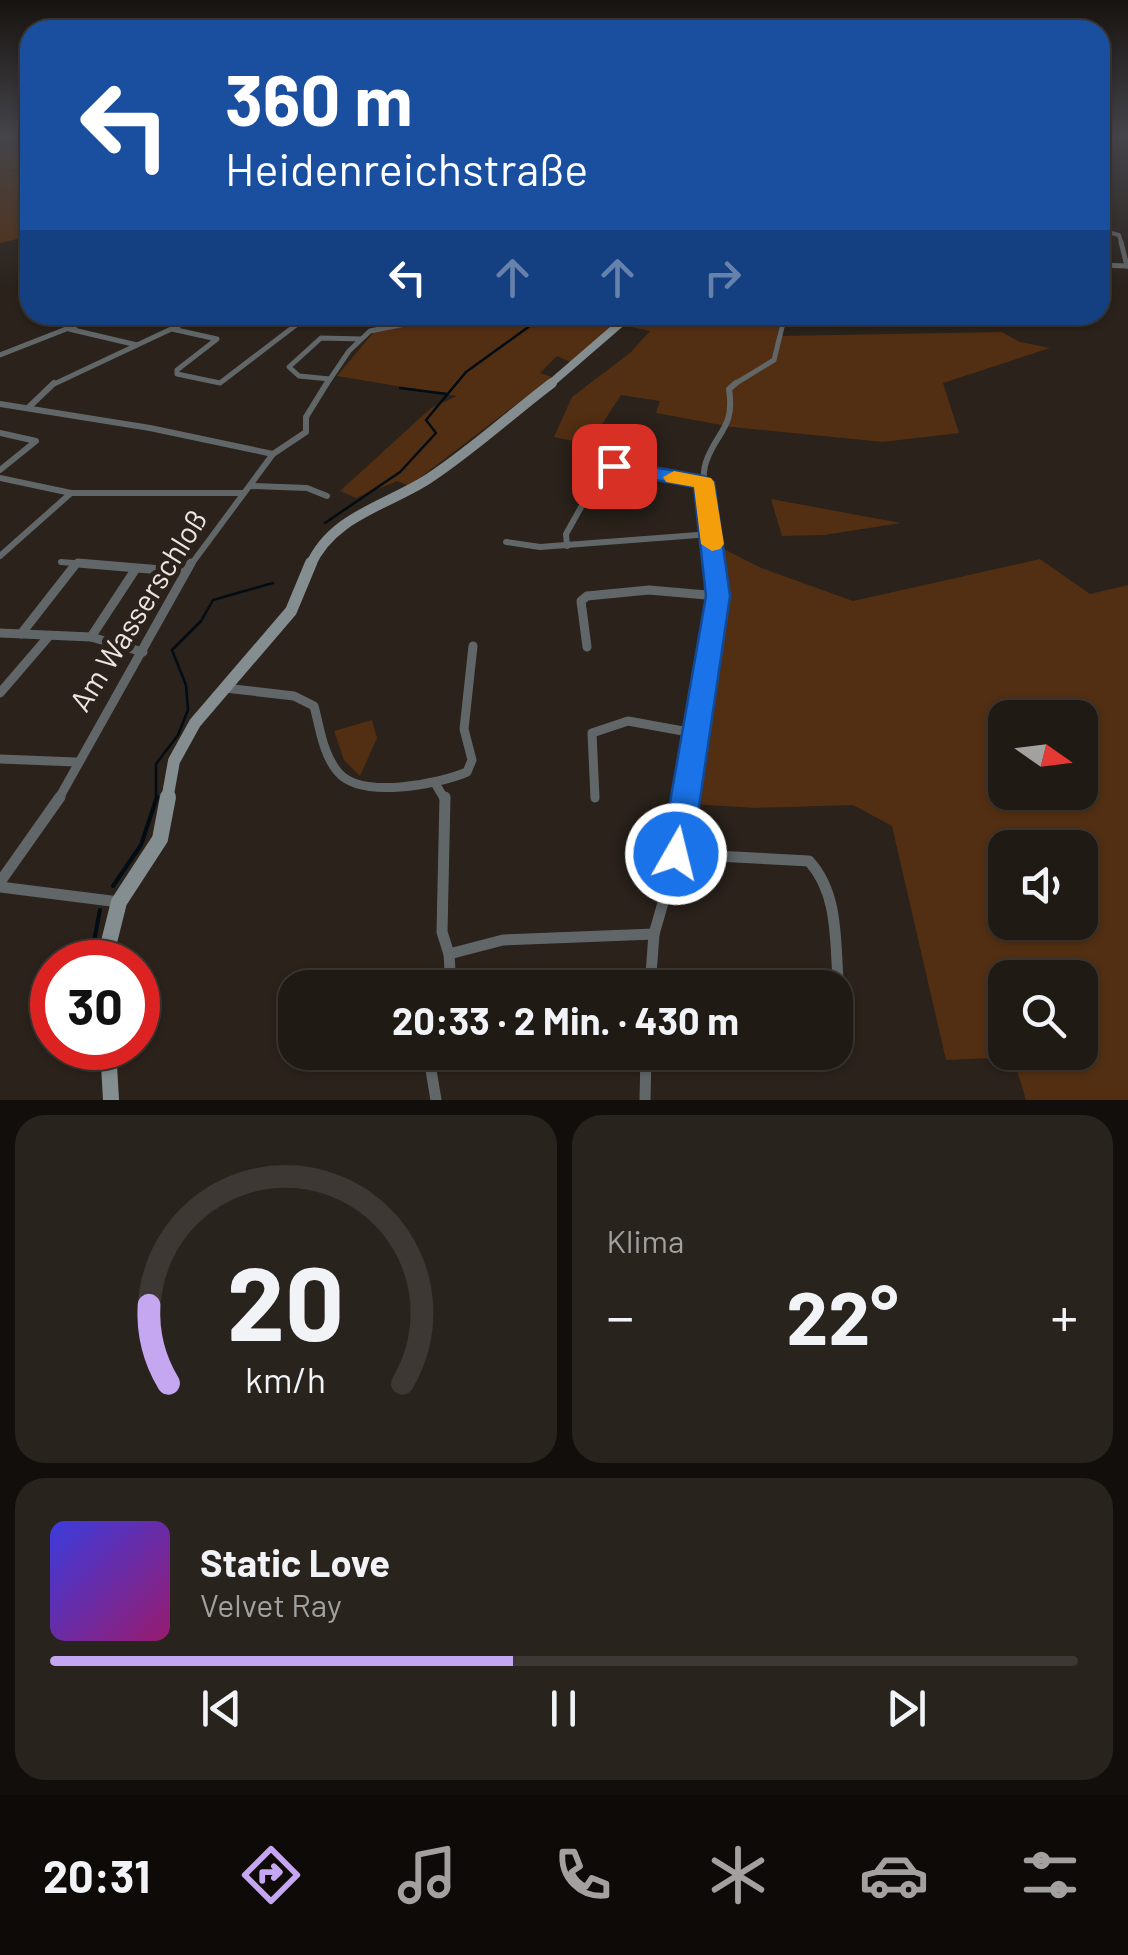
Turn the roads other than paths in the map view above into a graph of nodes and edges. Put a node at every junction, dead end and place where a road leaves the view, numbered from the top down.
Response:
1 (1110, 233) edge
2 (1128, 266) edge
3 (80, 325) edge
4 (180, 325) edge
5 (296, 325) edge
6 (388, 325) edge
7 (619, 325) edge
8 (782, 325) edge
9 (172, 329) junction
10 (69, 330) junction
11 (361, 339) junction
12 (137, 345) junction
13 (0, 355) edge
14 (330, 379) junction
15 (0, 404) edge
16 (28, 408) junction
17 (0, 434) edge
18 (273, 454) junction
19 (0, 470) edge
20 (0, 478) edge
21 (704, 482) junction
22 (247, 490) junction
23 (72, 493) junction
24 (327, 496) dead end
25 (711, 534) junction
26 (506, 542) dead end
27 (567, 546) junction
28 (2, 553) edge
29 (61, 562) dead end
30 (74, 565) junction
31 (136, 570) junction
32 (185, 572) junction
33 (718, 596) junction
34 (0, 633) edge
35 (21, 634) junction
36 (50, 636) junction
37 (91, 637) junction
38 (474, 646) dead end
39 (587, 647) dead end
40 (143, 652) junction
41 (225, 688) junction
42 (0, 693) edge
43 (694, 733) junction
44 (0, 759) edge
45 (76, 762) junction
46 (435, 783) junction
47 (594, 798) dead end
48 (676, 854) junction
49 (0, 884) edge
50 (119, 902) junction
51 (654, 934) junction
52 (110, 940) edge
53 (449, 954) junction
54 (450, 970) edge
55 (651, 970) edge
56 (837, 970) edge
57 (109, 1070) edge
58 (431, 1070) edge
59 (645, 1070) edge
60 (110, 1100) edge
61 (436, 1100) edge
62 (644, 1100) edge

1 - 2 street
3 - 10 street
4 - 9 street
5 - 9 street
6 - 11 street, Am Wasserschloß
7 - 41 street
8 - 21 street
9 - 12 street
10 - 12 street
10 - 13 street
11 - 14 street, Am Wasserschloß
11 - 14 street
12 - 16 street
14 - 18 street, Am Wasserschloß
15 - 16 street
16 - 18 street
17 - 19 street
18 - 22 street, Am Wasserschloß
20 - 23 street
21 - 25 street
21 - 27 street
22 - 23 street
22 - 24 street
22 - 32 street, Am Wasserschloß
23 - 28 street
25 - 27 street
25 - 33 street
26 - 27 street
29 - 30 street
30 - 31 street
30 - 35 street
31 - 32 street
31 - 37 street
32 - 40 street, Am Wasserschloß
33 - 39 street
33 - 43 street
34 - 35 street
35 - 36 street
36 - 37 street
36 - 42 street
37 - 40 street
38 - 46 street
40 - 45 street, Am Wasserschloß
41 - 46 street
41 - 50 street
43 - 47 street
43 - 48 street
44 - 45 street
45 - 49 street, Am Wasserschloß
46 - 53 street
48 - 51 street
48 - 56 street
49 - 50 street
50 - 52 street
51 - 53 street
51 - 55 street
53 - 54 street
57 - 60 street
58 - 61 street
59 - 62 street

